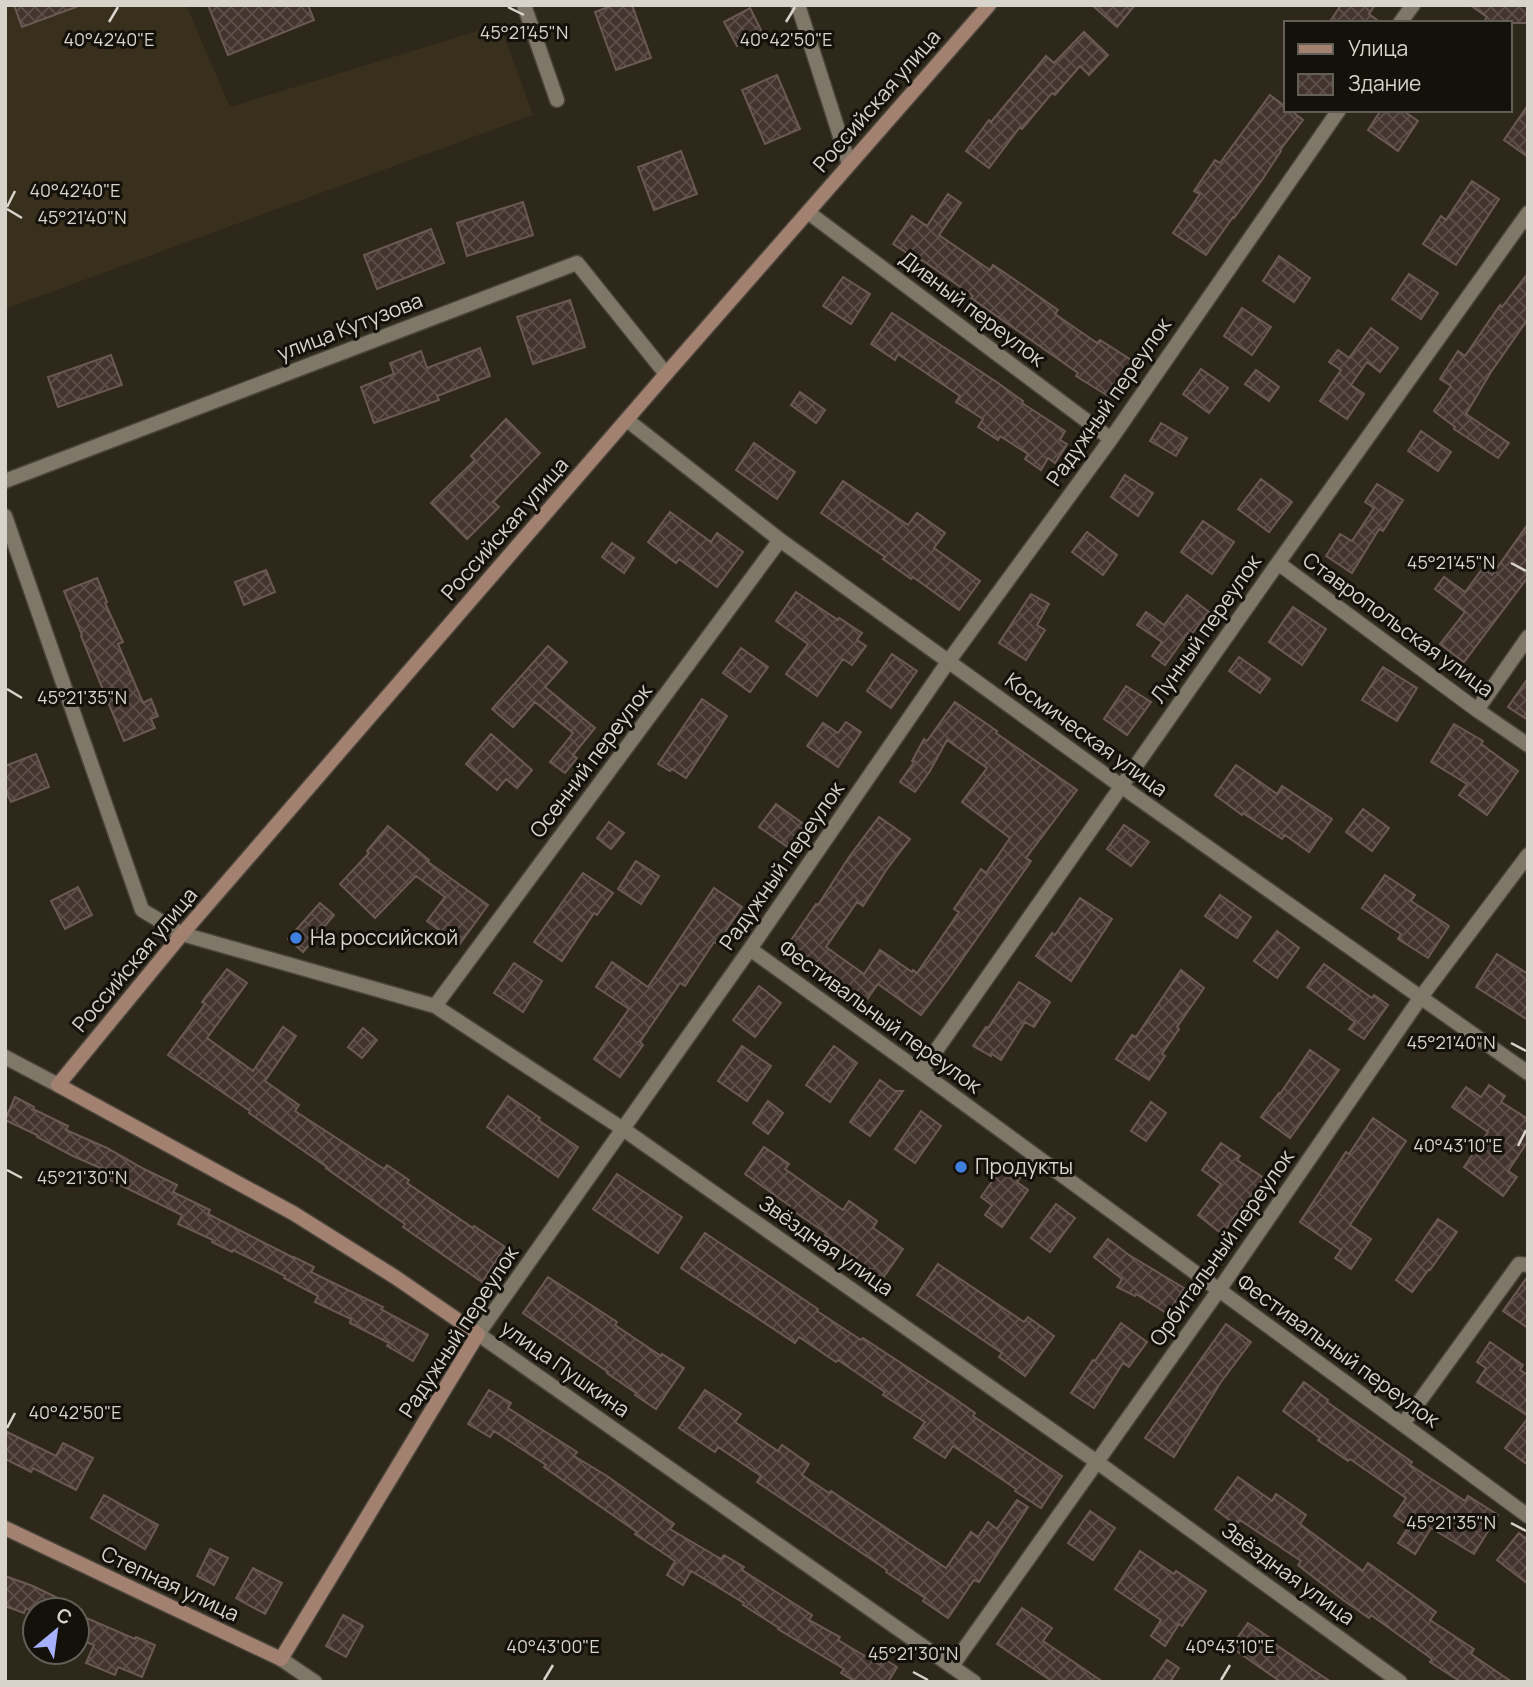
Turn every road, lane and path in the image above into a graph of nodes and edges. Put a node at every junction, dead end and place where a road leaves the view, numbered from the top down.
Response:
1 (524, 5) edge
2 (798, 5) edge
3 (989, 5) edge
4 (1412, 5) edge
5 (1401, 21) edge
6 (557, 100) dead end
7 (1338, 112) edge
8 (849, 164) junction
9 (808, 213) junction
10 (1528, 213) edge
11 (666, 374) junction
12 (627, 419) junction
13 (1111, 439) junction
14 (5, 481) edge
15 (5, 516) edge
16 (780, 540) junction
17 (1278, 563) junction
18 (1528, 637) edge
19 (948, 662) junction
20 (1477, 710) junction
21 (1528, 745) edge
22 (1121, 786) junction
23 (1528, 855) edge
24 (182, 934) junction
25 (750, 949) junction
26 (1421, 997) junction
27 (435, 1006) junction
28 (5, 1057) edge
29 (921, 1072) junction
30 (1528, 1073) edge
31 (58, 1086) junction
32 (623, 1129) junction
33 (1528, 1265) edge
34 (1219, 1290) junction
35 (478, 1334) junction
36 (1403, 1424) junction
37 (1097, 1462) junction
38 (1528, 1516) edge
39 (5, 1528) edge
40 (281, 1659) junction
41 (952, 1666) junction
42 (315, 1682) edge
43 (974, 1682) edge
44 (1400, 1682) edge

1 - 6 street
2 - 8 street
3 - 8 street, Российская улица
4 - 5 street
7 - 13 street, Радужный переулок
8 - 9 street, Российская улица
9 - 11 street, Российская улица
9 - 13 street, Дивный переулок
10 - 17 street, Лунный переулок
11 - 12 street, Российская улица
11 - 14 street, улица Кутузова
12 - 16 street, Космическая улица
12 - 24 street, Российская улица
13 - 19 street, Радужный переулок
15 - 24 street, Звёздная улица
16 - 19 street, Космическая улица
16 - 27 street, Осенний переулок
17 - 20 street, Ставропольская улица
17 - 22 street, Лунный переулок
18 - 20 street
19 - 22 street, Космическая улица
19 - 25 street, Радужный переулок
20 - 21 street, Ставропольская улица
22 - 26 street, Космическая улица
22 - 29 street, Лунный переулок
23 - 26 street, Орбитальный переулок
24 - 27 street, Звёздная улица
24 - 31 street, Российская улица
25 - 29 street, Фестивальный переулок
25 - 32 street, Радужный переулок
26 - 30 street, Космическая улица
26 - 34 street, Орбитальный переулок
27 - 32 street, Звёздная улица
28 - 31 street, улица Пушкина
29 - 34 street, Фестивальный переулок
31 - 35 street, улица Пушкина
32 - 35 street, Радужный переулок
32 - 37 street, Звёздная улица
33 - 36 street
34 - 36 street, Фестивальный переулок
34 - 37 street, Орбитальный переулок
35 - 40 street, Радужный переулок
35 - 41 street, улица Пушкина
36 - 38 street, Фестивальный переулок
37 - 41 street, Орбитальный переулок
37 - 44 street, Звёздная улица
39 - 40 street, Степная улица
40 - 42 street, Степная улица
41 - 43 street, улица Пушкина

